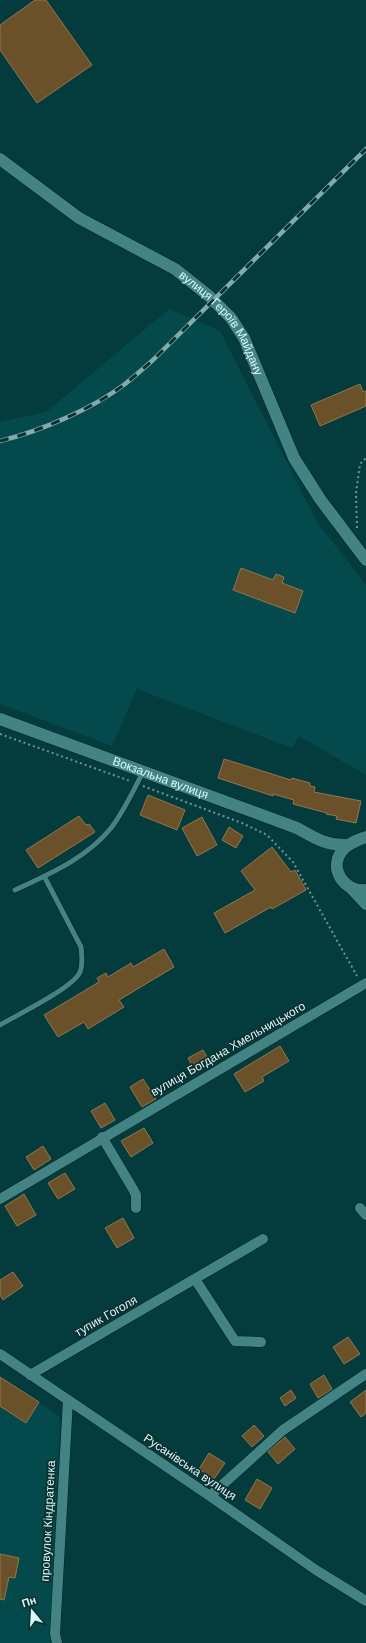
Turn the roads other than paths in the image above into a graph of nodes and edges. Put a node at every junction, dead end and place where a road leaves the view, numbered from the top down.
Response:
1 (0, 159) edge
2 (366, 560) edge
3 (0, 719) edge
4 (143, 772) junction
5 (366, 837) edge
6 (319, 841) junction
7 (356, 843) edge
8 (337, 868) junction
9 (44, 876) junction
10 (351, 888) junction
11 (15, 890) dead end
12 (366, 890) edge
13 (366, 904) edge
14 (364, 984) edge
15 (0, 1025) edge
16 (102, 1137) junction
17 (0, 1199) edge
18 (136, 1208) dead end
19 (263, 1239) dead end
20 (195, 1279) junction
21 (262, 1342) dead end
22 (0, 1354) edge
23 (366, 1374) edge
24 (30, 1375) junction
25 (68, 1400) junction
26 (210, 1496) junction
27 (366, 1601) edge
28 (57, 1643) edge

1 - 2 street, вулиця Героїв Майдану
3 - 4 street, Вокзальна вулиця
4 - 6 street, Вокзальна вулиця
4 - 9 lane
5 - 7 street
6 - 7 street, Вокзальна вулиця
6 - 8 street, Вокзальна вулиця
7 - 8 street
8 - 10 street
9 - 11 lane
9 - 15 lane
10 - 12 street
10 - 13 street
14 - 16 street, вулиця Богдана Хмельницького
16 - 17 street, вулиця Богдана Хмельницького
16 - 18 street
19 - 20 street, тупик Гоголя
20 - 21 street
20 - 24 street, тупик Гоголя
22 - 24 street, Русанівська вулиця
23 - 26 street
24 - 25 street, Русанівська вулиця
25 - 26 street, Русанівська вулиця
25 - 28 street, провулок Кіндратенка
26 - 27 street, Русанівська вулиця

